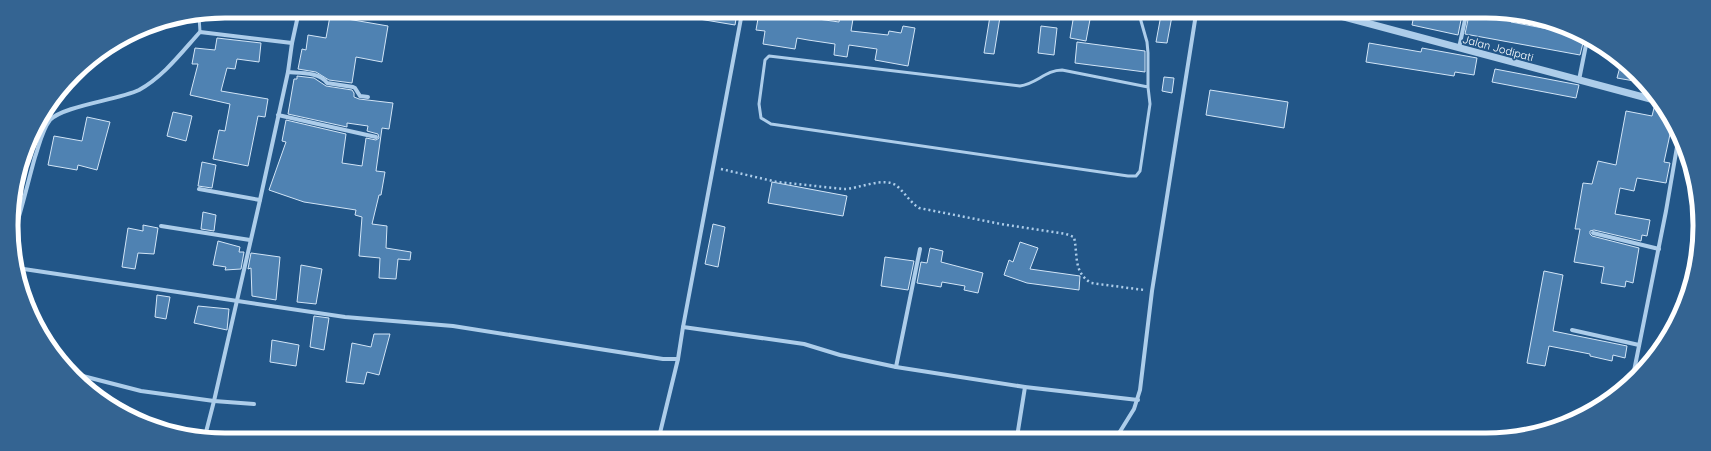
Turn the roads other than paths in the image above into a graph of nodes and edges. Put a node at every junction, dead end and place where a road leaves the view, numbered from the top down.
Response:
1 (297, 18) edge
2 (741, 18) edge
3 (1140, 18) edge
4 (1195, 18) edge
5 (1347, 18) edge
6 (1465, 18) edge
7 (199, 20) edge
8 (200, 32) junction
9 (292, 43) junction
10 (1585, 44) edge
11 (1458, 49) junction
12 (288, 72) junction
13 (1579, 81) junction
14 (1148, 88) junction
15 (368, 97) dead end
16 (1650, 99) edge
17 (278, 115) junction
18 (376, 137) dead end
19 (1677, 146) edge
20 (199, 189) dead end
21 (260, 200) junction
22 (18, 219) edge
23 (162, 226) dead end
24 (1593, 233) dead end
25 (250, 240) junction
26 (920, 249) dead end
27 (1659, 249) junction
28 (23, 269) edge
29 (236, 300) junction
30 (683, 327) junction
31 (1572, 330) dead end
32 (1639, 345) junction
33 (678, 360) junction
34 (896, 367) junction
35 (1634, 370) edge
36 (83, 376) edge
37 (1024, 387) junction
38 (1138, 400) junction
39 (214, 401) junction
40 (254, 404) dead end
41 (206, 432) edge
42 (660, 433) edge
43 (1018, 433) edge
44 (1119, 433) edge

1 - 9 street
2 - 30 street
3 - 14 lane
4 - 38 street
5 - 11 street, Jalan Jodipati
6 - 11 street
7 - 8 lane
8 - 9 street
8 - 22 street
9 - 12 street
10 - 13 street
11 - 13 street, Jalan Jodipati
12 - 15 street
12 - 17 street
13 - 16 street, Jalan Jodipati
14 - 14 lane
17 - 18 street
17 - 21 street
19 - 27 street
20 - 21 street
21 - 25 street
23 - 25 street
24 - 27 street
25 - 29 street
26 - 34 street
27 - 32 street
28 - 29 street
29 - 33 street
29 - 39 street
30 - 33 street
30 - 34 street
31 - 32 street
32 - 35 street
33 - 42 street
34 - 37 street
36 - 39 street
37 - 38 street
37 - 43 street
38 - 44 street
39 - 40 street
39 - 41 street

